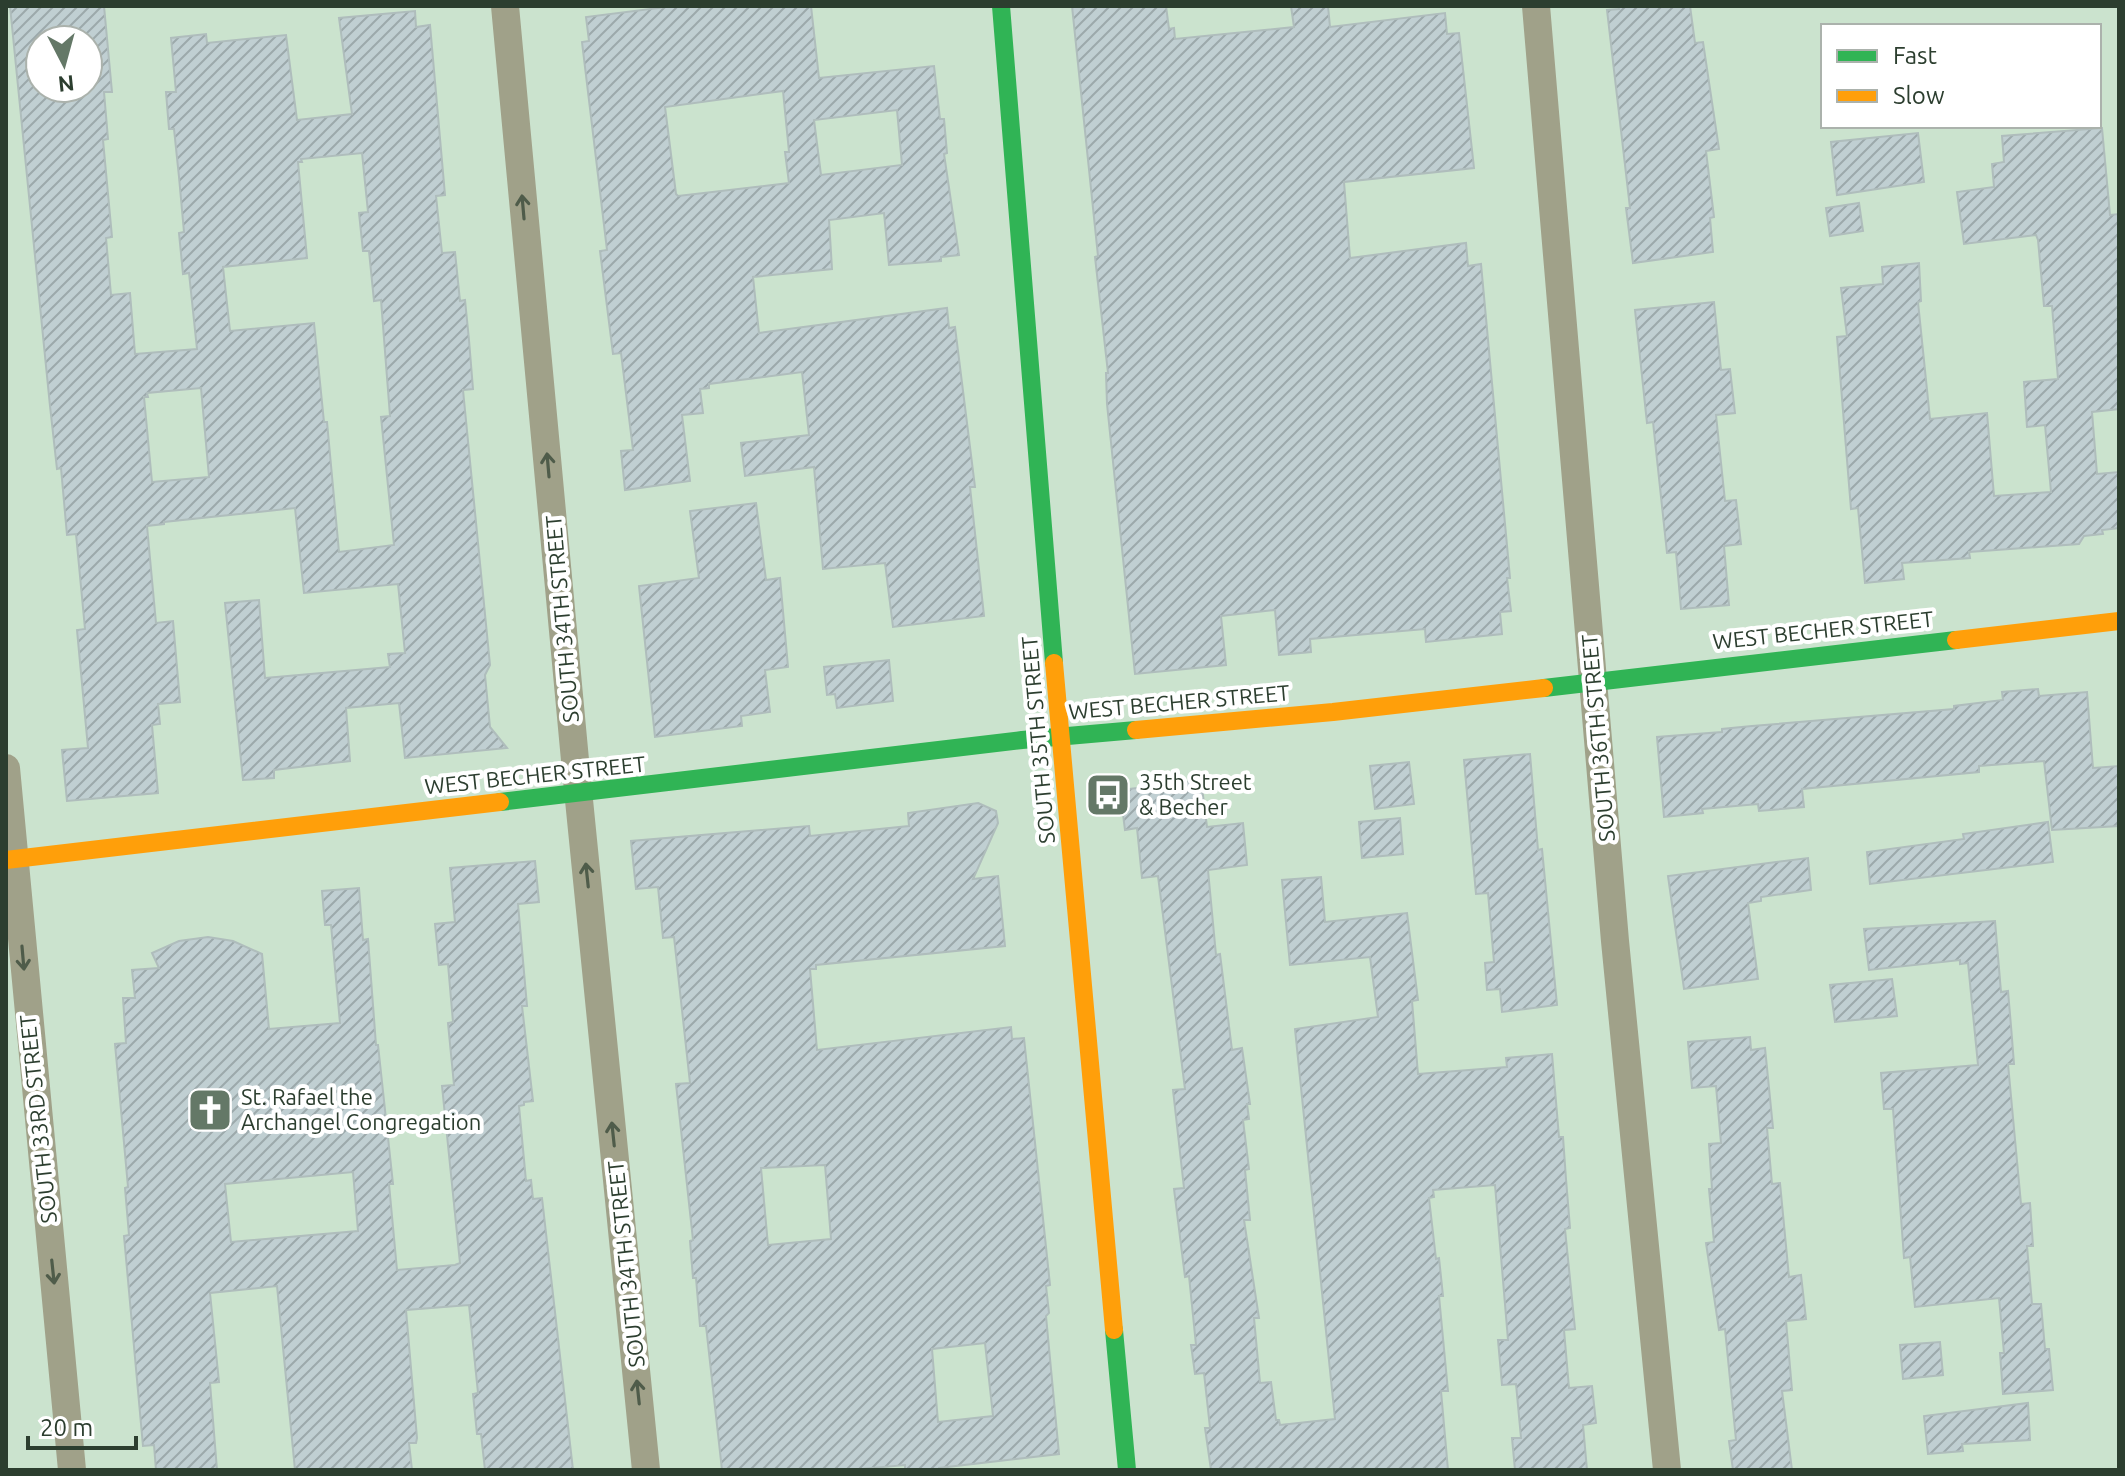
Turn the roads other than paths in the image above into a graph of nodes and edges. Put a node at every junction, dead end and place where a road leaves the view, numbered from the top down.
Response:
1 (505, 6) edge
2 (1001, 6) edge
3 (1536, 6) edge
4 (2119, 621) edge
5 (1593, 681) junction
6 (1060, 737) junction
7 (6, 768) edge
8 (579, 794) junction
9 (10, 860) edge
10 (72, 1470) edge
11 (646, 1470) edge
12 (1127, 1470) edge
13 (1667, 1470) edge

8 -> 1 street, SOUTH 34TH STREET
2 - 6 street, SOUTH 35TH STREET
3 - 5 street, SOUTH 36TH STREET
4 - 5 street, WEST BECHER STREET
5 - 6 street, WEST BECHER STREET
5 - 13 street, SOUTH 36TH STREET
6 - 8 street, WEST BECHER STREET
6 - 12 street, SOUTH 35TH STREET
7 - 9 street, SOUTH 33RD STREET
8 - 9 street, WEST BECHER STREET
11 -> 8 street, SOUTH 34TH STREET
9 -> 10 street, SOUTH 33RD STREET

